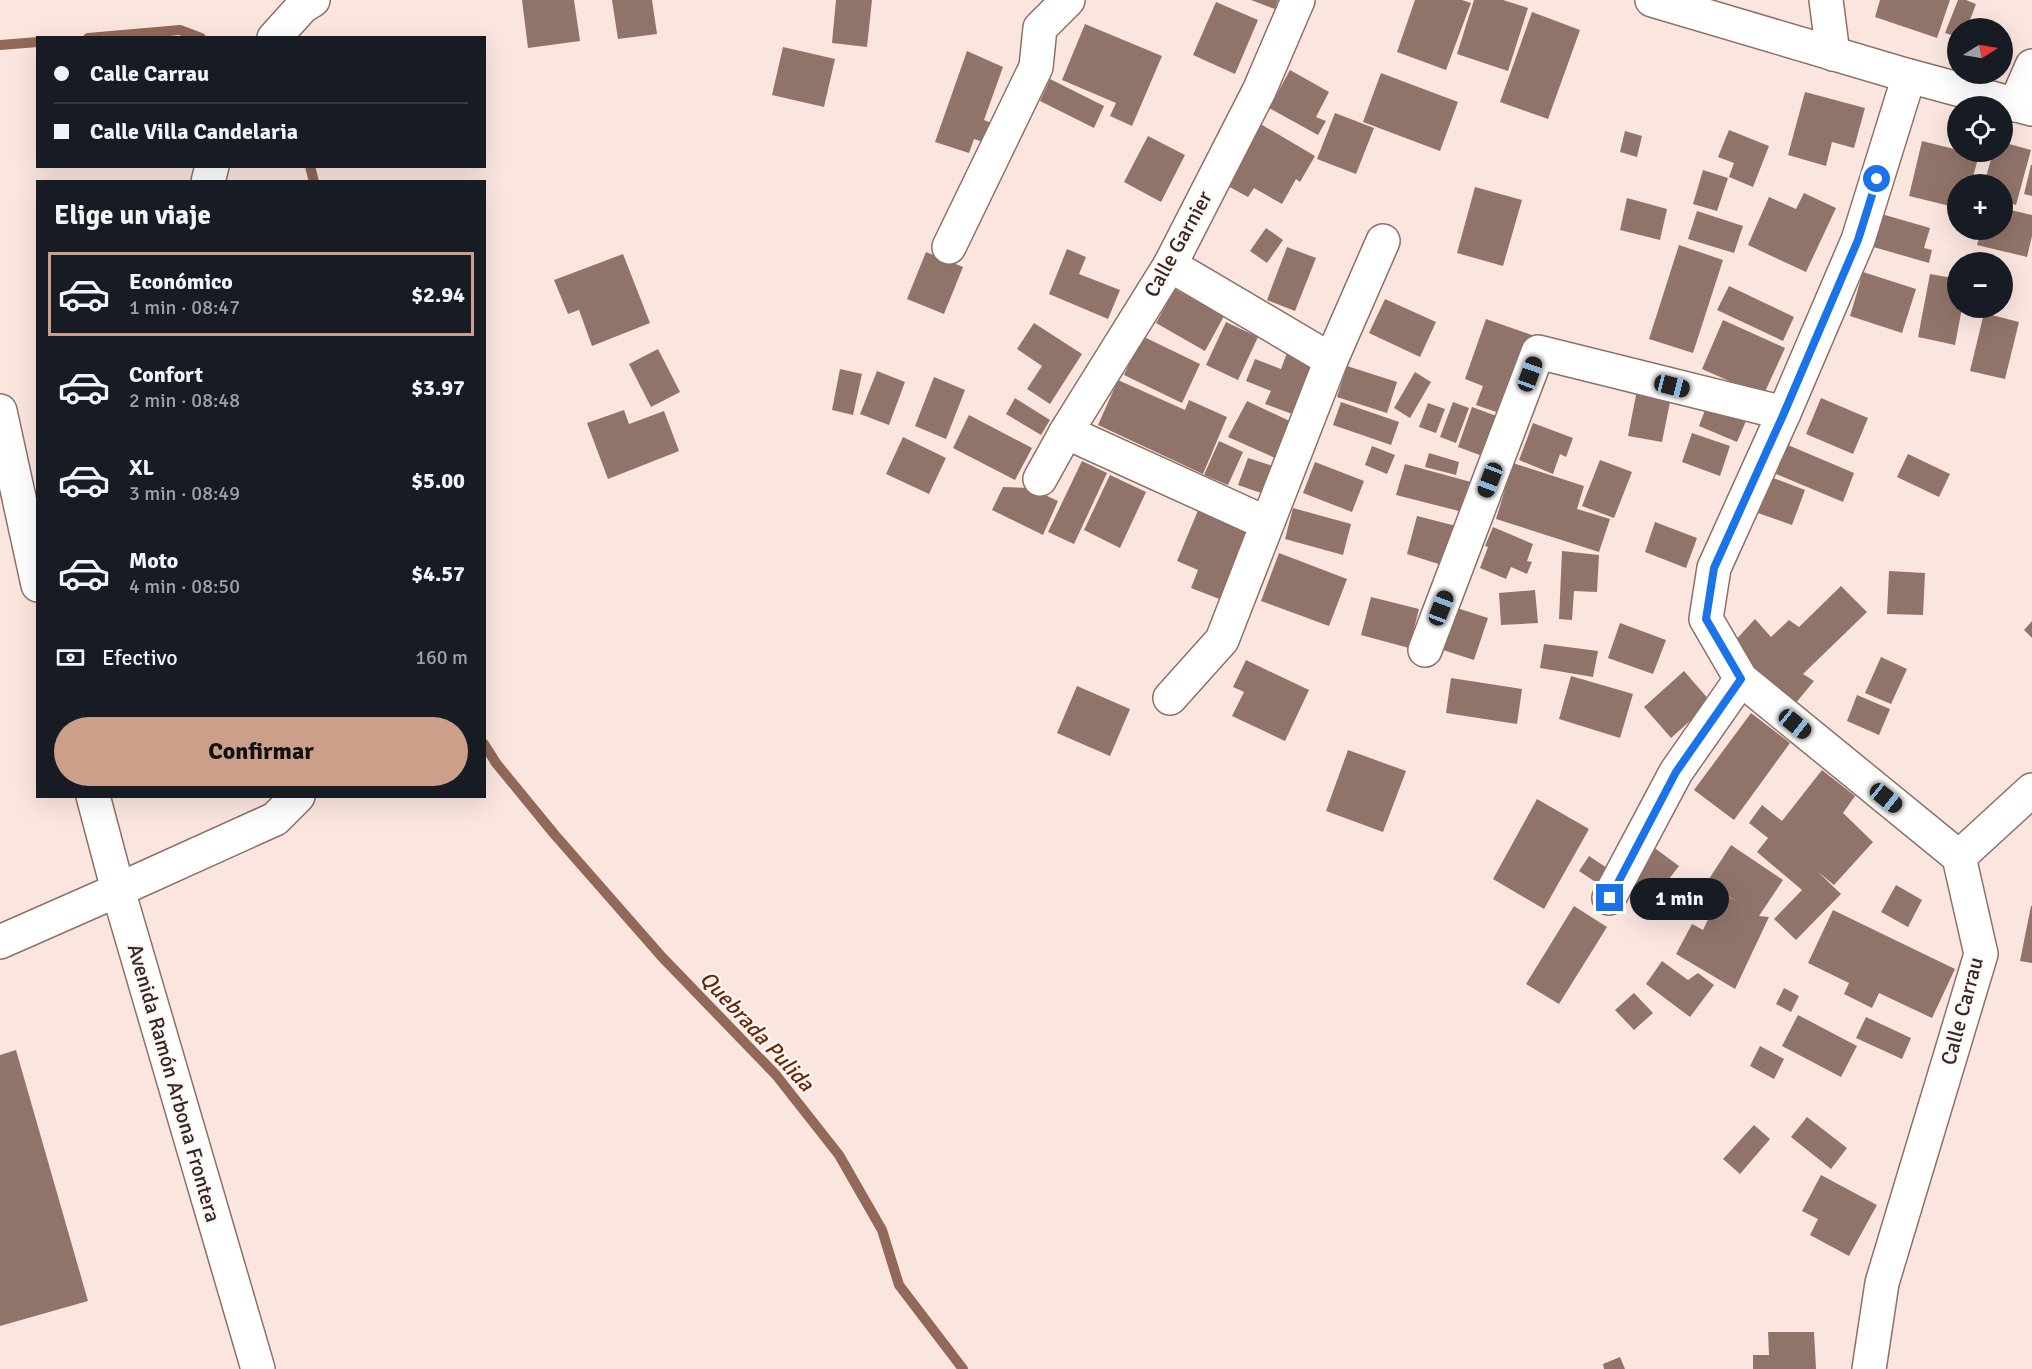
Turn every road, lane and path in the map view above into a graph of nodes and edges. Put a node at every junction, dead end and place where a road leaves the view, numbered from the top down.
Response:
1 (1068, 0) edge
2 (1298, 0) edge
3 (1652, 0) edge
4 (1826, 0) edge
5 (308, 3) edge
6 (276, 36) edge
7 (1833, 54) junction
8 (2032, 66) edge
9 (1909, 76) junction
10 (2024, 107) edge
11 (1383, 241) dead end
12 (949, 247) dead end
13 (1170, 265) junction
14 (1331, 360) junction
15 (0, 411) edge
16 (1784, 413) junction
17 (1066, 432) junction
18 (1040, 479) dead end
19 (1266, 523) junction
20 (36, 576) edge
21 (1425, 650) dead end
22 (1741, 679) junction
23 (1170, 698) dead end
24 (2032, 790) edge
25 (94, 798) edge
26 (296, 798) edge
27 (1959, 857) junction
28 (118, 890) junction
29 (1610, 898) dead end
30 (0, 942) edge
31 (258, 1369) edge
32 (1869, 1369) edge

1 - 12 street
2 - 13 street, Calle Garnier
3 - 7 street
4 - 7 street
5 - 6 street
7 - 9 street
8 - 10 street
9 - 10 street
9 - 16 street
11 - 14 street
13 - 14 street
13 - 17 street, Calle Garnier
14 - 19 street
15 - 20 street
16 - 21 street
16 - 22 street
17 - 18 street, Calle Garnier
17 - 19 street
19 - 23 street
22 - 27 street
22 - 29 street
24 - 27 street
25 - 28 street, Avenida Ramón Arbona Frontera
26 - 28 street
27 - 32 street, Calle Carrau
28 - 30 street
28 - 31 street, Avenida Ramón Arbona Frontera

